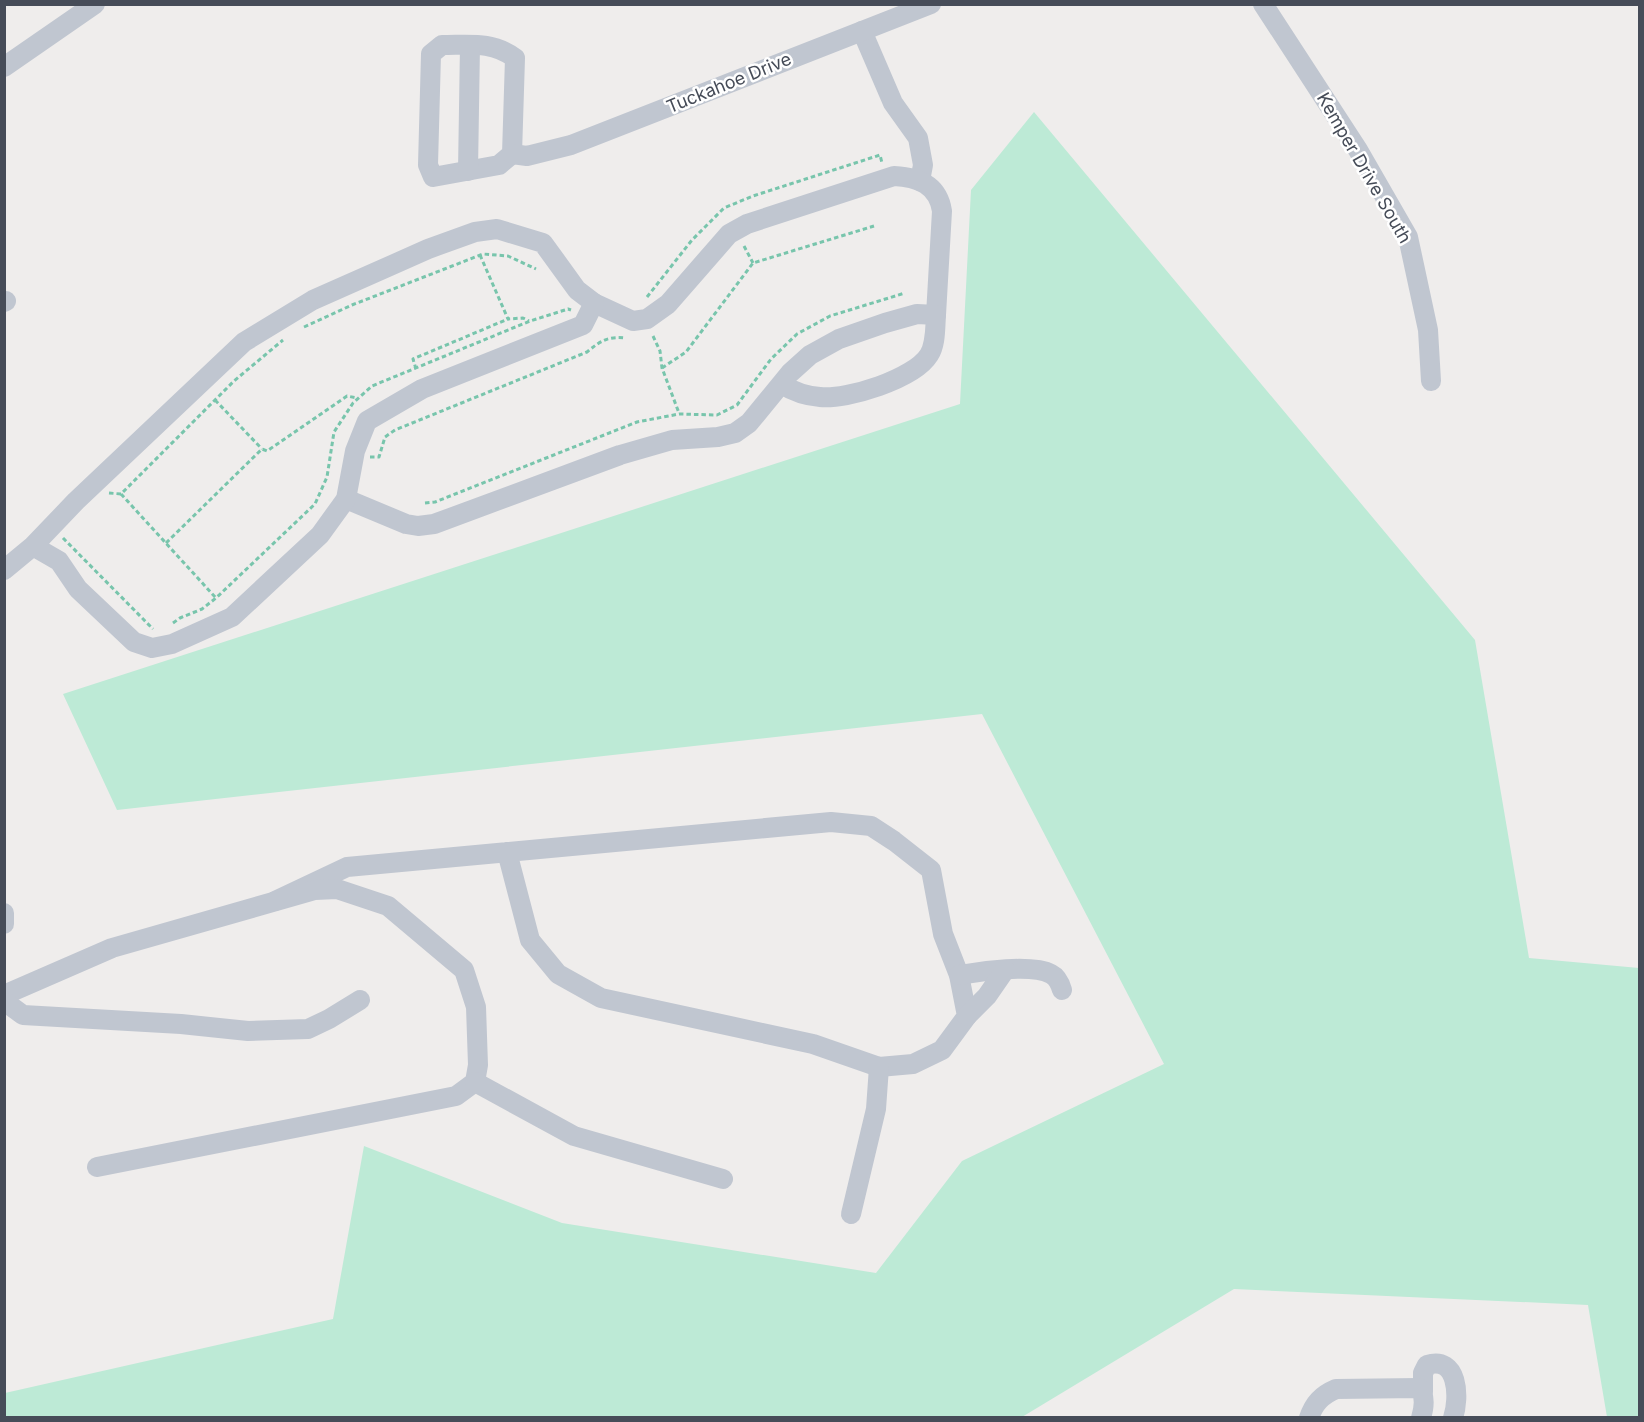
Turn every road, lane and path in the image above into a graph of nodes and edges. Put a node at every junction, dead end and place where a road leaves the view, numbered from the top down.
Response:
1 (96, 4) edge
2 (931, 4) edge
3 (1263, 4) edge
4 (862, 31) junction
5 (470, 45) junction
6 (4, 67) edge
7 (519, 155) junction
8 (468, 171) junction
9 (920, 181) junction
10 (874, 226) dead end
11 (744, 245) dead end
12 (480, 255) junction
13 (753, 263) junction
14 (536, 269) dead end
15 (905, 293) dead end
16 (594, 303) junction
17 (576, 313) dead end
18 (936, 315) junction
19 (508, 319) junction
20 (530, 321) junction
21 (656, 327) dead end
22 (303, 328) dead end
23 (653, 336) junction
24 (645, 337) dead end
25 (629, 338) dead end
26 (285, 339) dead end
27 (662, 368) junction
28 (416, 369) junction
29 (1431, 381) dead end
30 (782, 384) junction
31 (358, 398) junction
32 (215, 400) junction
33 (679, 414) junction
34 (262, 449) junction
35 (366, 458) dead end
36 (108, 493) dead end
37 (121, 494) junction
38 (346, 499) junction
39 (426, 503) dead end
40 (56, 541) dead end
41 (166, 543) junction
42 (33, 546) junction
43 (4, 570) edge
44 (216, 598) junction
45 (167, 630) dead end
46 (160, 636) dead end
47 (507, 852) junction
48 (275, 901) junction
49 (4, 914) edge
50 (4, 924) edge
51 (1005, 970) junction
52 (959, 975) junction
53 (1062, 990) dead end
54 (4, 995) edge
55 (360, 1000) dead end
56 (4, 1001) edge
57 (967, 1016) junction
58 (879, 1067) junction
59 (475, 1082) junction
60 (97, 1167) dead end
61 (723, 1179) dead end
62 (850, 1214) dead end
63 (1423, 1392) junction
64 (1309, 1418) edge
65 (1421, 1418) edge
66 (1453, 1418) edge

1 - 6 street
2 - 4 street, Tuckahoe Drive
3 - 29 street, Kemper Drive South
4 - 7 street, Tuckahoe Drive
4 - 9 street
5 - 7 street
5 - 8 street
5 - 8 street, Tuckahoe Drive
7 - 8 street, Tuckahoe Drive
9 - 16 street
9 - 18 street
10 - 13 path
11 - 13 path
12 - 14 path
12 - 19 path
12 - 22 path
13 - 27 path
15 - 33 path
16 - 38 street
16 - 42 street
17 - 20 path
18 - 30 street
18 - 30 street
19 - 20 path
19 - 28 path
20 - 28 path
21 - 23 path
23 - 24 path
23 - 27 path
25 - 35 path
26 - 32 path
27 - 33 path
28 - 31 path
30 - 38 street
31 - 34 path
31 - 44 path
32 - 34 path
32 - 37 path
33 - 39 path
34 - 41 path
36 - 37 path
37 - 41 path
38 - 42 street
40 - 46 path
41 - 44 path
42 - 43 street
44 - 45 path
47 - 48 street
47 - 52 street
47 - 58 street
48 - 54 street
48 - 59 street
49 - 50 street
51 - 52 street
51 - 53 street
51 - 57 street
52 - 57 street
55 - 56 street
57 - 58 street
58 - 62 street
59 - 60 street
59 - 61 street
63 - 64 street
63 - 65 street
63 - 66 street

